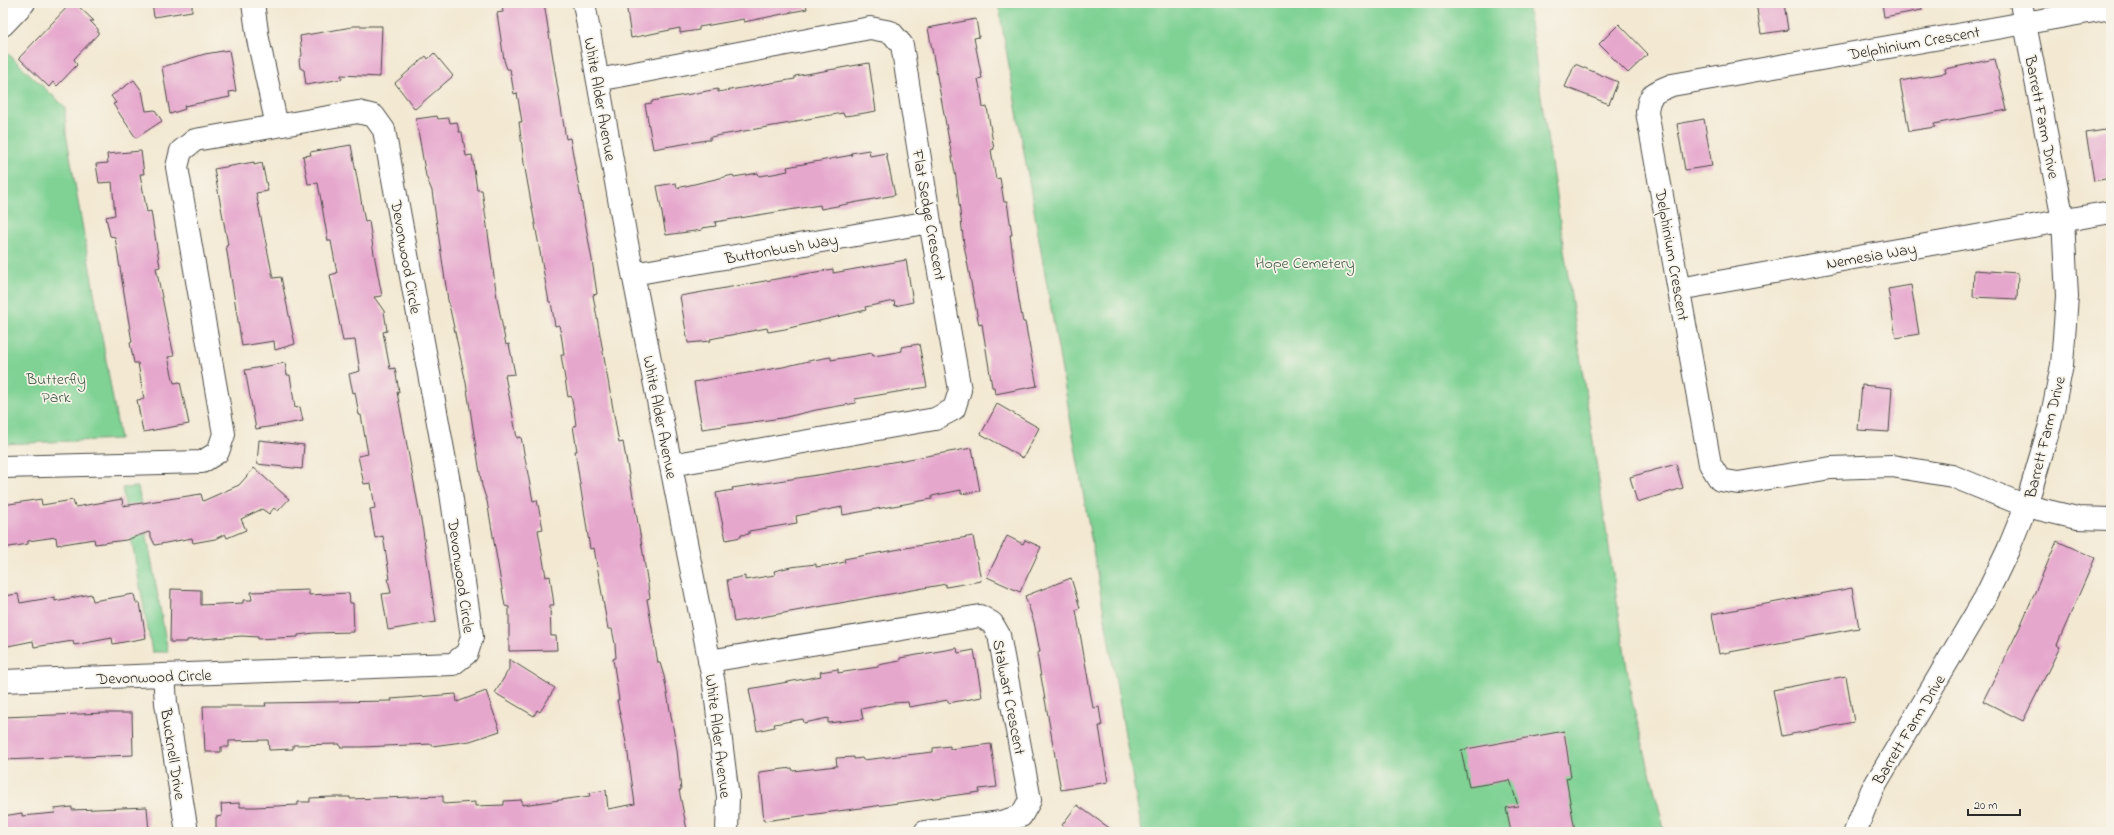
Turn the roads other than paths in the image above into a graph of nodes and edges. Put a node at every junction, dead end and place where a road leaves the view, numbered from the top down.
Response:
1 (24, 3) edge
2 (252, 3) edge
3 (584, 3) edge
4 (2111, 8) edge
5 (2023, 13) edge
6 (3, 25) edge
7 (598, 80) junction
8 (277, 126) junction
9 (2111, 212) edge
10 (2063, 220) junction
11 (930, 222) junction
12 (633, 274) junction
13 (1679, 290) junction
14 (671, 465) junction
15 (3, 467) edge
16 (2026, 506) junction
17 (2111, 519) edge
18 (709, 661) junction
19 (164, 675) junction
20 (3, 682) edge
21 (188, 832) edge
22 (727, 832) edge
23 (925, 832) edge
24 (1856, 832) edge

1 - 6 street
2 - 8 street
3 - 7 street, White Alder Avenue
4 - 5 street, Delphinium Crescent
5 - 10 street, Barrett Farm Drive
5 - 13 street, Delphinium Crescent
7 - 11 street, Flat Sedge Crescent
7 - 12 street, White Alder Avenue
8 - 15 street, Devonwood Circle
8 - 19 street, Devonwood Circle
9 - 10 street, Nemesia Way
10 - 13 street, Nemesia Way
10 - 16 street, Barrett Farm Drive
11 - 12 street, Buttonbush Way
11 - 14 street, Flat Sedge Crescent
12 - 14 street, White Alder Avenue
13 - 16 street, Delphinium Crescent
14 - 18 street, White Alder Avenue
16 - 17 street, Delphinium Crescent
16 - 24 street, Barrett Farm Drive
18 - 22 street, White Alder Avenue
18 - 23 street, Stalwart Crescent
19 - 20 street, Devonwood Circle
19 - 21 street, Bucknell Drive

